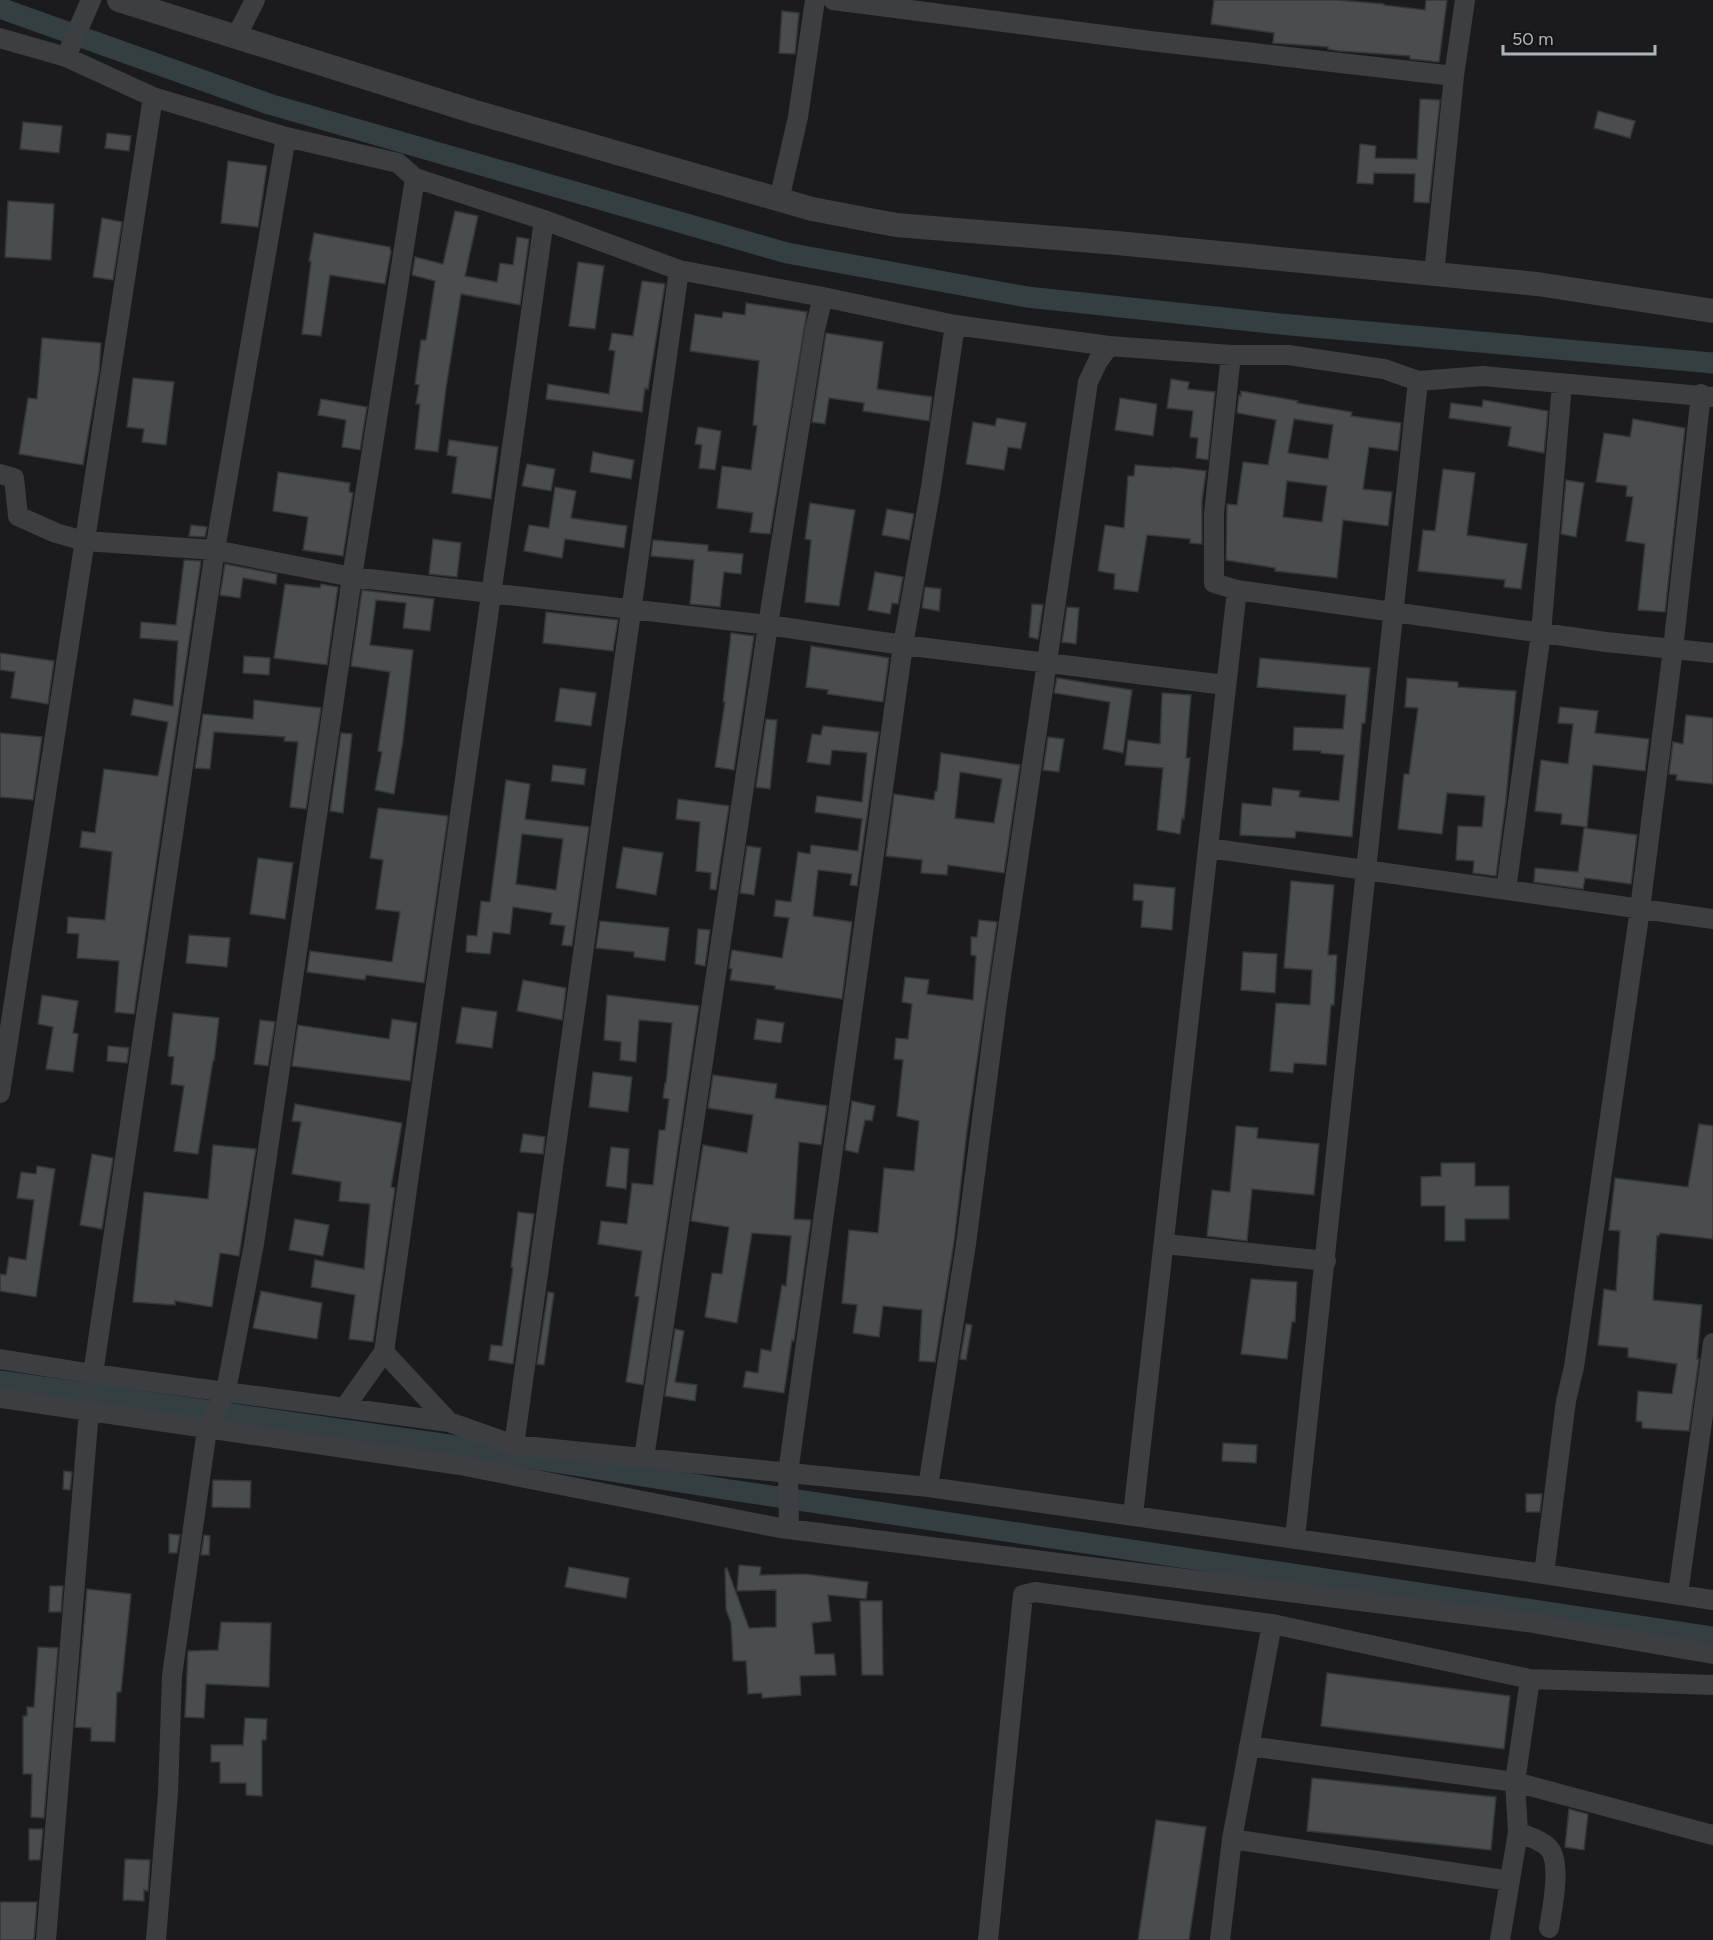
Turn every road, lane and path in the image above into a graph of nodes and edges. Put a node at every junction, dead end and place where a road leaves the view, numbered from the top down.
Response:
1 (91, 0) edge
2 (119, 0) edge
3 (255, 0) edge
4 (815, 0) edge
5 (833, 0) edge
6 (1465, 0) edge
7 (236, 37) junction
8 (0, 38) edge
9 (66, 57) junction
10 (1454, 76) junction
11 (153, 97) junction
12 (286, 137) junction
13 (415, 178) junction
14 (779, 200) junction
15 (544, 220) junction
16 (679, 270) junction
17 (1434, 274) junction
18 (823, 297) junction
19 (1713, 311) edge
20 (955, 325) junction
21 (1109, 346) junction
22 (1232, 355) junction
23 (1418, 381) junction
24 (1562, 384) junction
25 (1707, 396) edge
26 (0, 474) edge
27 (84, 541) junction
28 (215, 550) junction
29 (352, 577) junction
30 (1236, 590) junction
31 (490, 592) junction
32 (631, 608) junction
33 (1394, 612) junction
34 (768, 625) junction
35 (1540, 633) junction
36 (903, 645) junction
37 (1673, 649) junction
38 (1713, 653) edge
39 (1047, 663) junction
40 (1225, 685) junction
41 (1208, 848) junction
42 (1367, 870) junction
43 (1506, 890) junction
44 (1640, 909) junction
45 (1713, 919) edge
46 (0, 1093) edge
47 (1165, 1244) junction
48 (1326, 1261) junction
49 (1713, 1343) edge
50 (384, 1352) junction
51 (0, 1359) edge
52 (93, 1374) junction
53 (226, 1391) junction
54 (0, 1398) edge
55 (345, 1407) junction
56 (88, 1410) junction
57 (449, 1422) junction
58 (207, 1429) junction
59 (514, 1445) junction
60 (644, 1458) junction
61 (788, 1473) junction
62 (928, 1487) junction
63 (1133, 1515) junction
64 (789, 1529) junction
65 (1295, 1538) junction
66 (1544, 1574) junction
67 (1678, 1594) junction
68 (1713, 1600) edge
69 (1272, 1624) junction
70 (1713, 1654) edge
71 (1530, 1678) junction
72 (1713, 1685) edge
73 (1249, 1746) junction
74 (1515, 1782) junction
75 (1518, 1832) junction
76 (1713, 1836) edge
77 (1232, 1839) junction
78 (1510, 1881) junction
79 (1549, 1929) dead end
80 (46, 1940) edge
81 (156, 1940) edge
82 (988, 1940) edge
83 (1220, 1940) edge
84 (1500, 1940) edge

1 - 9 street
2 - 7 street
3 - 7 street
4 - 14 street
5 - 10 street
6 - 10 street
7 - 14 street
8 - 9 street
9 - 11 street
10 - 17 street
11 - 12 street
11 - 27 street
12 - 13 street
12 - 28 street
13 - 15 street
13 - 29 street
14 - 17 street
15 - 16 street
15 - 31 street
16 - 18 street
16 - 32 street
17 - 19 street
18 - 20 street
18 - 34 street
20 - 21 street
20 - 36 street
21 - 22 street
21 - 39 street
22 - 23 street
22 - 30 street
23 - 24 street
23 - 33 street
24 - 25 street
24 - 35 street
25 - 37 street
26 - 27 street
27 - 28 street
27 - 46 street
28 - 29 street
28 - 52 street
29 - 31 street
29 - 53 street
30 - 33 street
30 - 40 street
31 - 32 street
31 - 50 street
32 - 34 street
32 - 59 street
33 - 35 street
33 - 42 street
34 - 36 street
34 - 60 street
35 - 37 street
35 - 43 street
36 - 39 street
36 - 61 street
37 - 38 street
37 - 44 street
39 - 40 street
39 - 62 street
40 - 41 street
41 - 42 street
41 - 47 street
42 - 43 street
42 - 48 street
43 - 44 street
44 - 45 street
44 - 66 street
47 - 48 street
47 - 63 street
48 - 65 street
49 - 67 street
50 - 55 street
50 - 57 street
51 - 52 street
52 - 53 street
53 - 55 street
53 - 58 street
54 - 56 street
55 - 57 street
56 - 58 street
56 - 80 street
57 - 59 street
58 - 64 street
58 - 81 street
59 - 60 street
60 - 61 street
61 - 62 street
61 - 64 street
62 - 63 street
63 - 65 street
64 - 70 street
65 - 66 street
66 - 67 street
67 - 68 street
69 - 71 street
69 - 73 street
69 - 82 street
71 - 72 street
71 - 74 street
73 - 74 street
73 - 77 street
74 - 75 street
74 - 76 street
75 - 78 street
75 - 79 street
77 - 78 street
77 - 83 street
78 - 84 street

